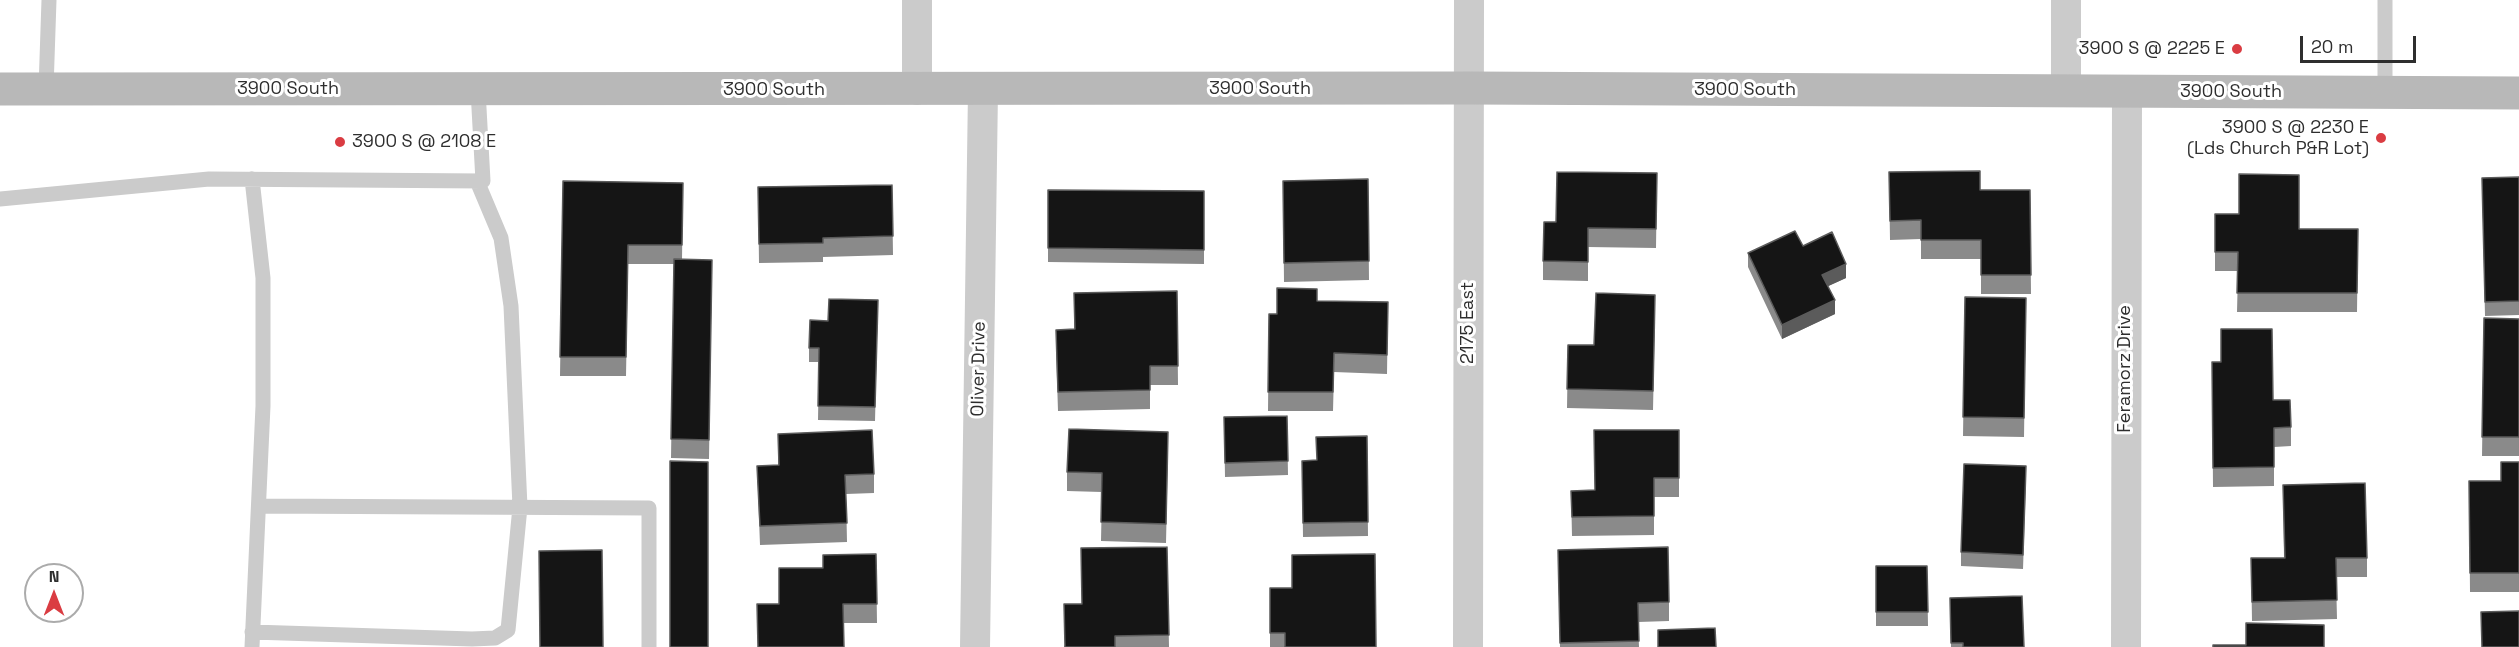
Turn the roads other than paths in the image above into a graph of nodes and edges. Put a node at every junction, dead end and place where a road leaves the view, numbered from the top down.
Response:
1 (49, 0) edge
2 (917, 0) edge
3 (1468, 0) edge
4 (2066, 0) edge
5 (2385, 0) edge
6 (1470, 88) junction
7 (0, 89) edge
8 (46, 89) junction
9 (478, 90) junction
10 (917, 90) junction
11 (983, 90) junction
12 (2066, 92) junction
13 (2127, 92) junction
14 (2385, 93) junction
15 (2519, 93) edge
16 (252, 179) junction
17 (477, 181) junction
18 (0, 199) edge
19 (259, 506) junction
20 (520, 507) junction
21 (252, 639) edge
22 (649, 647) edge
23 (975, 647) edge
24 (1468, 647) edge
25 (2126, 647) edge

1 - 8 lane
2 - 10 street
3 - 6 street, 2175 East
4 - 12 street
5 - 14 lane
6 - 11 main road, 3900 South
6 - 12 main road, 3900 South
6 - 24 street, 2175 East
7 - 8 main road, 3900 South
8 - 9 main road, 3900 South
9 - 10 main road, 3900 South
9 - 17 lane
10 - 11 main road, 3900 South
11 - 23 street, Oliver Drive
12 - 13 main road, 3900 South
13 - 14 main road, 3900 South
13 - 25 street, Feramorz Drive
14 - 15 main road, 3900 South
16 - 17 lane
16 - 18 lane
16 - 19 lane
17 - 20 lane
19 - 20 lane
19 - 21 lane
20 - 21 lane
20 - 22 lane

